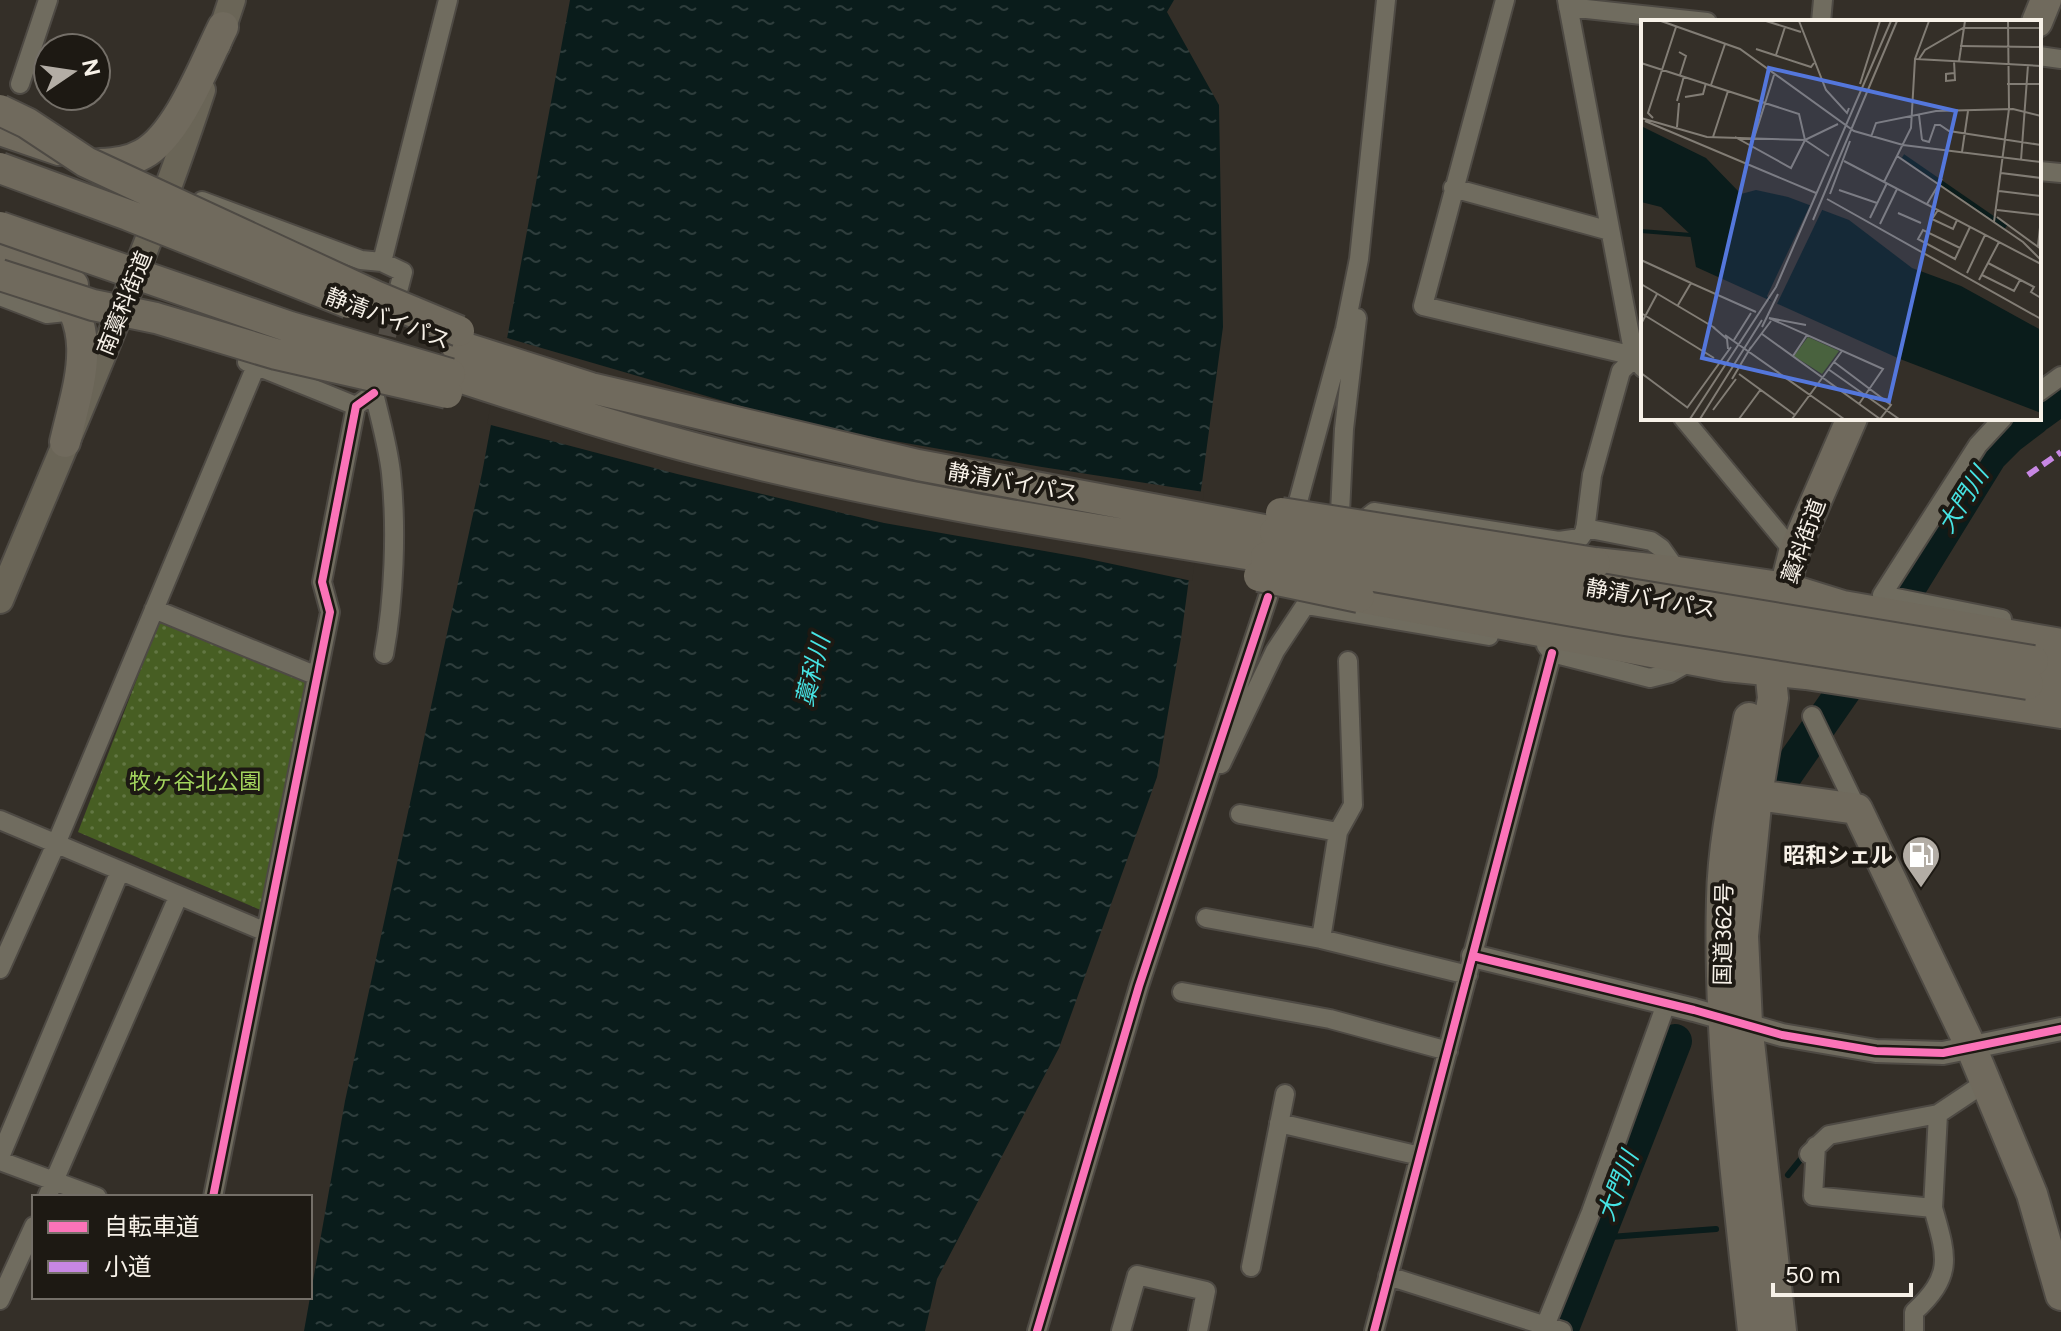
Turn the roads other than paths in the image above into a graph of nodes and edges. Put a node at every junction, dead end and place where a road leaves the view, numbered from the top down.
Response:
1 (48, 0) edge
2 (448, 0) edge
3 (1386, 0) edge
4 (1505, 0) edge
5 (1823, 0) edge
6 (2046, 0) edge
7 (1567, 3) edge
8 (228, 14) edge
9 (1692, 20) edge
10 (1821, 20) edge
11 (2038, 20) edge
12 (2041, 56) edge
13 (2061, 59) edge
14 (20, 84) dead end
15 (0, 110) edge
16 (0, 130) edge
17 (100, 164) junction
18 (0, 168) edge
19 (2041, 171) edge
20 (2061, 173) edge
21 (170, 188) junction
22 (1453, 188) junction
23 (0, 227) edge
24 (1610, 231) junction
25 (0, 256) edge
26 (1359, 259) junction
27 (382, 262) junction
28 (0, 275) edge
29 (47, 275) junction
30 (397, 295) tunnel mouth
31 (0, 296) edge
32 (124, 305) junction
33 (75, 311) junction
34 (1640, 359) edge
35 (256, 366) junction
36 (2061, 376) edge
37 (2041, 389) edge
38 (648, 400) junction
39 (356, 406) junction
40 (1685, 420) edge
41 (1851, 420) edge
42 (2001, 420) edge
43 (630, 431) junction
44 (65, 442) junction
45 (1038, 486) junction
46 (1340, 513) dead end
47 (1023, 518) junction
48 (1293, 520) dead end
49 (1585, 528) junction
50 (1794, 552) junction
51 (1678, 572) junction
52 (1785, 588) junction
53 (1268, 597) dead end
54 (0, 600) edge
55 (154, 609) junction
56 (1346, 614) junction
57 (2061, 631) edge
58 (2061, 644) edge
59 (1552, 653) junction
60 (384, 654) dead end
61 (1694, 660) junction
62 (1348, 661) dead end
63 (1770, 669) junction
64 (2041, 670) edge
65 (317, 676) junction
66 (2061, 690) edge
67 (2061, 713) edge
68 (1812, 716) dead end
69 (1757, 795) junction
70 (1197, 808) junction
71 (1857, 809) junction
72 (1240, 814) dead end
73 (0, 820) edge
74 (1338, 832) junction
75 (56, 844) junction
76 (120, 871) junction
77 (178, 897) junction
78 (1206, 918) dead end
79 (266, 932) junction
80 (1321, 939) junction
81 (1470, 966) junction
82 (0, 969) edge
83 (1182, 992) dead end
84 (1666, 1004) junction
85 (1734, 1021) junction
86 (2061, 1029) edge
87 (1971, 1047) junction
88 (1448, 1051) junction
89 (1986, 1082) junction
90 (1285, 1094) dead end
91 (1938, 1114) junction
92 (1279, 1123) junction
93 (1420, 1156) junction
94 (0, 1159) edge
95 (51, 1189) edge
96 (86, 1195) edge
97 (213, 1195) edge
98 (1933, 1208) junction
99 (32, 1230) edge
100 (1251, 1267) dead end
101 (1388, 1276) junction
102 (2061, 1295) edge
103 (0, 1300) edge
104 (1550, 1329) edge
105 (1037, 1331) edge
106 (1121, 1331) edge
107 (1198, 1331) edge
108 (1374, 1331) edge
109 (1753, 1331) edge
110 (1781, 1331) edge
111 (1914, 1331) edge

1 - 14 street
2 - 27 street
3 - 26 street
4 - 22 street
5 - 10 street
6 - 11 highway
7 - 9 street
7 - 24 street
8 - 17 highway
8 - 21 main road, 南藁科街道
12 - 13 street
15 - 38 highway, bridge
16 - 17 highway
17 - 21 highway
18 - 38 highway, 静清バイパス, bridge
19 - 20 street
21 - 27 street
21 - 32 main road, 南藁科街道
22 - 24 street
22 - 34 street
23 - 43 highway, 静清バイパス, bridge
24 - 34 street
25 - 29 highway
26 - 46 street
26 - 48 street
27 - 30 street
28 - 43 highway, bridge
29 - 32 highway
29 - 33 highway
31 - 33 street
32 - 35 street
32 - 44 main road, 南藁科街道
33 - 44 highway
34 - 49 street
35 - 39 street
35 - 55 street
36 - 37 street
38 - 45 highway, 静清バイパス
39 - 60 street
39 - 65 street
40 - 50 street
41 - 50 highway, 藁科街道
42 - 57 street
43 - 47 highway, 静清バイパス
44 - 54 main road, 南藁科街道
45 - 51 highway, bridge
45 - 64 highway, 静清バイパス, bridge
47 - 61 highway, bridge
47 - 64 highway, 静清バイパス, bridge
49 - 51 street
49 - 56 street
50 - 52 highway, 藁科街道
51 - 52 highway
52 - 58 highway
52 - 63 highway, 藁科街道
53 - 70 street
55 - 65 street
55 - 75 street
56 - 59 street
56 - 70 street
59 - 61 street
59 - 81 street
61 - 63 highway
62 - 74 street
63 - 67 highway
63 - 69 highway, 国道362号
63 - 85 highway, 国道362号
64 - 66 highway, 静清バイパス
65 - 79 street
68 - 71 street
69 - 71 highway
69 - 85 highway, 国道362号
70 - 105 street
71 - 87 highway
72 - 74 street
73 - 75 street
74 - 80 street
75 - 76 street
75 - 82 street
76 - 77 street
76 - 94 street
77 - 79 street
77 - 95 street
78 - 80 street
79 - 97 street
80 - 81 street
81 - 84 street
81 - 88 street
83 - 88 street
84 - 85 street
84 - 104 street
85 - 87 street
85 - 109 highway, 国道362号
85 - 110 highway, 国道362号
86 - 87 street
87 - 89 highway
88 - 93 street
89 - 91 street
89 - 102 highway
90 - 92 street
91 - 98 street
91 - 98 street
92 - 93 street
92 - 100 street
93 - 101 street
94 - 95 street
95 - 96 street
98 - 111 street
99 - 103 street
101 - 104 street
101 - 108 street
106 - 107 street

